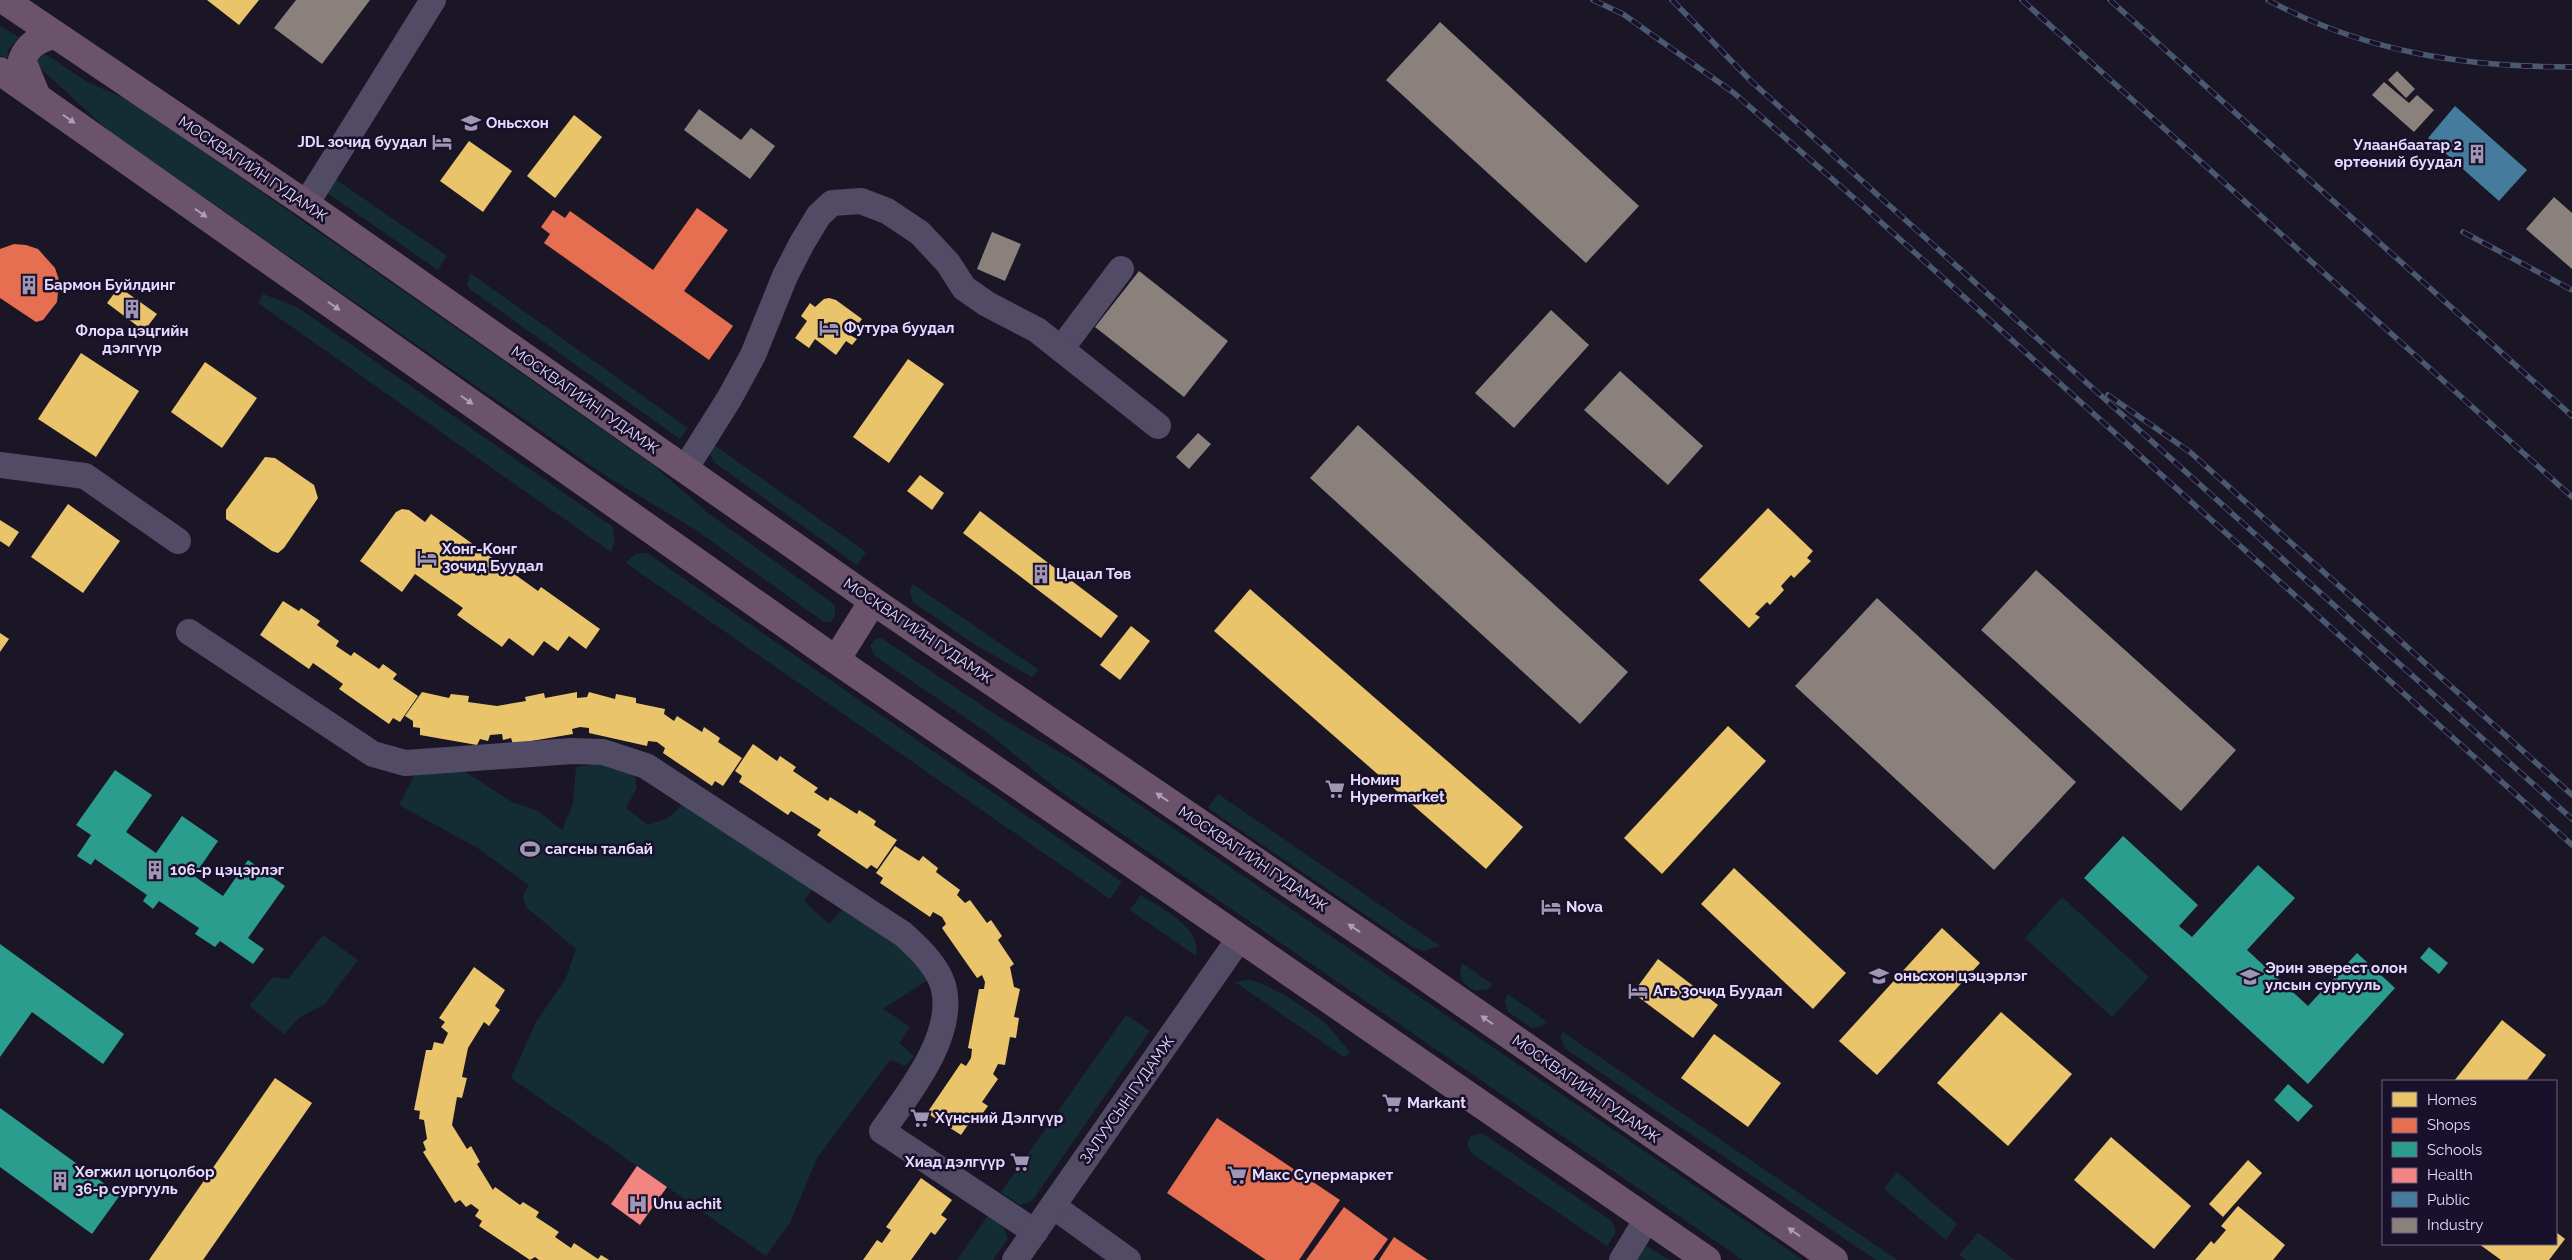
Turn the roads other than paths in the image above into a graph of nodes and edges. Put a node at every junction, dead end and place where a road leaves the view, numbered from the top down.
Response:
1 (4, 0) edge
2 (434, 0) edge
3 (54, 35) junction
4 (0, 71) edge
5 (37, 97) junction
6 (306, 204) junction
7 (1121, 269) dead end
8 (1061, 349) junction
9 (1158, 426) dead end
10 (0, 465) edge
11 (685, 470) junction
12 (178, 542) dead end
13 (873, 601) junction
14 (189, 632) dead end
15 (836, 660) junction
16 (1239, 939) junction
17 (1052, 1206) junction
18 (1647, 1218) junction
19 (1034, 1232) junction
20 (1015, 1260) edge
21 (1128, 1260) edge
22 (1622, 1260) edge
23 (1707, 1260) edge
24 (1834, 1260) edge

1 - 3 highway, МОСКВАГИЙН ГУДАМЖ
2 - 6 street
3 - 5 highway
3 - 6 highway, МОСКВАГИЙН ГУДАМЖ
4 - 5 highway
5 -> 15 highway
6 - 11 highway, МОСКВАГИЙН ГУДАМЖ
7 - 8 street
8 - 9 street
8 - 11 street
10 - 12 street
11 - 13 highway, МОСКВАГИЙН ГУДАМЖ
13 - 15 highway
24 -> 13 highway, МОСКВАГИЙН ГУДАМЖ
14 - 19 street
15 - 16 highway
16 - 17 street, ЗАЛУУСЫН ГУДАМЖ
16 - 18 highway
17 - 19 street, ЗАЛУУСЫН ГУДАМЖ
17 - 21 street
18 - 22 street
18 - 23 highway
19 - 20 street, ЗАЛУУСЫН ГУДАМЖ

